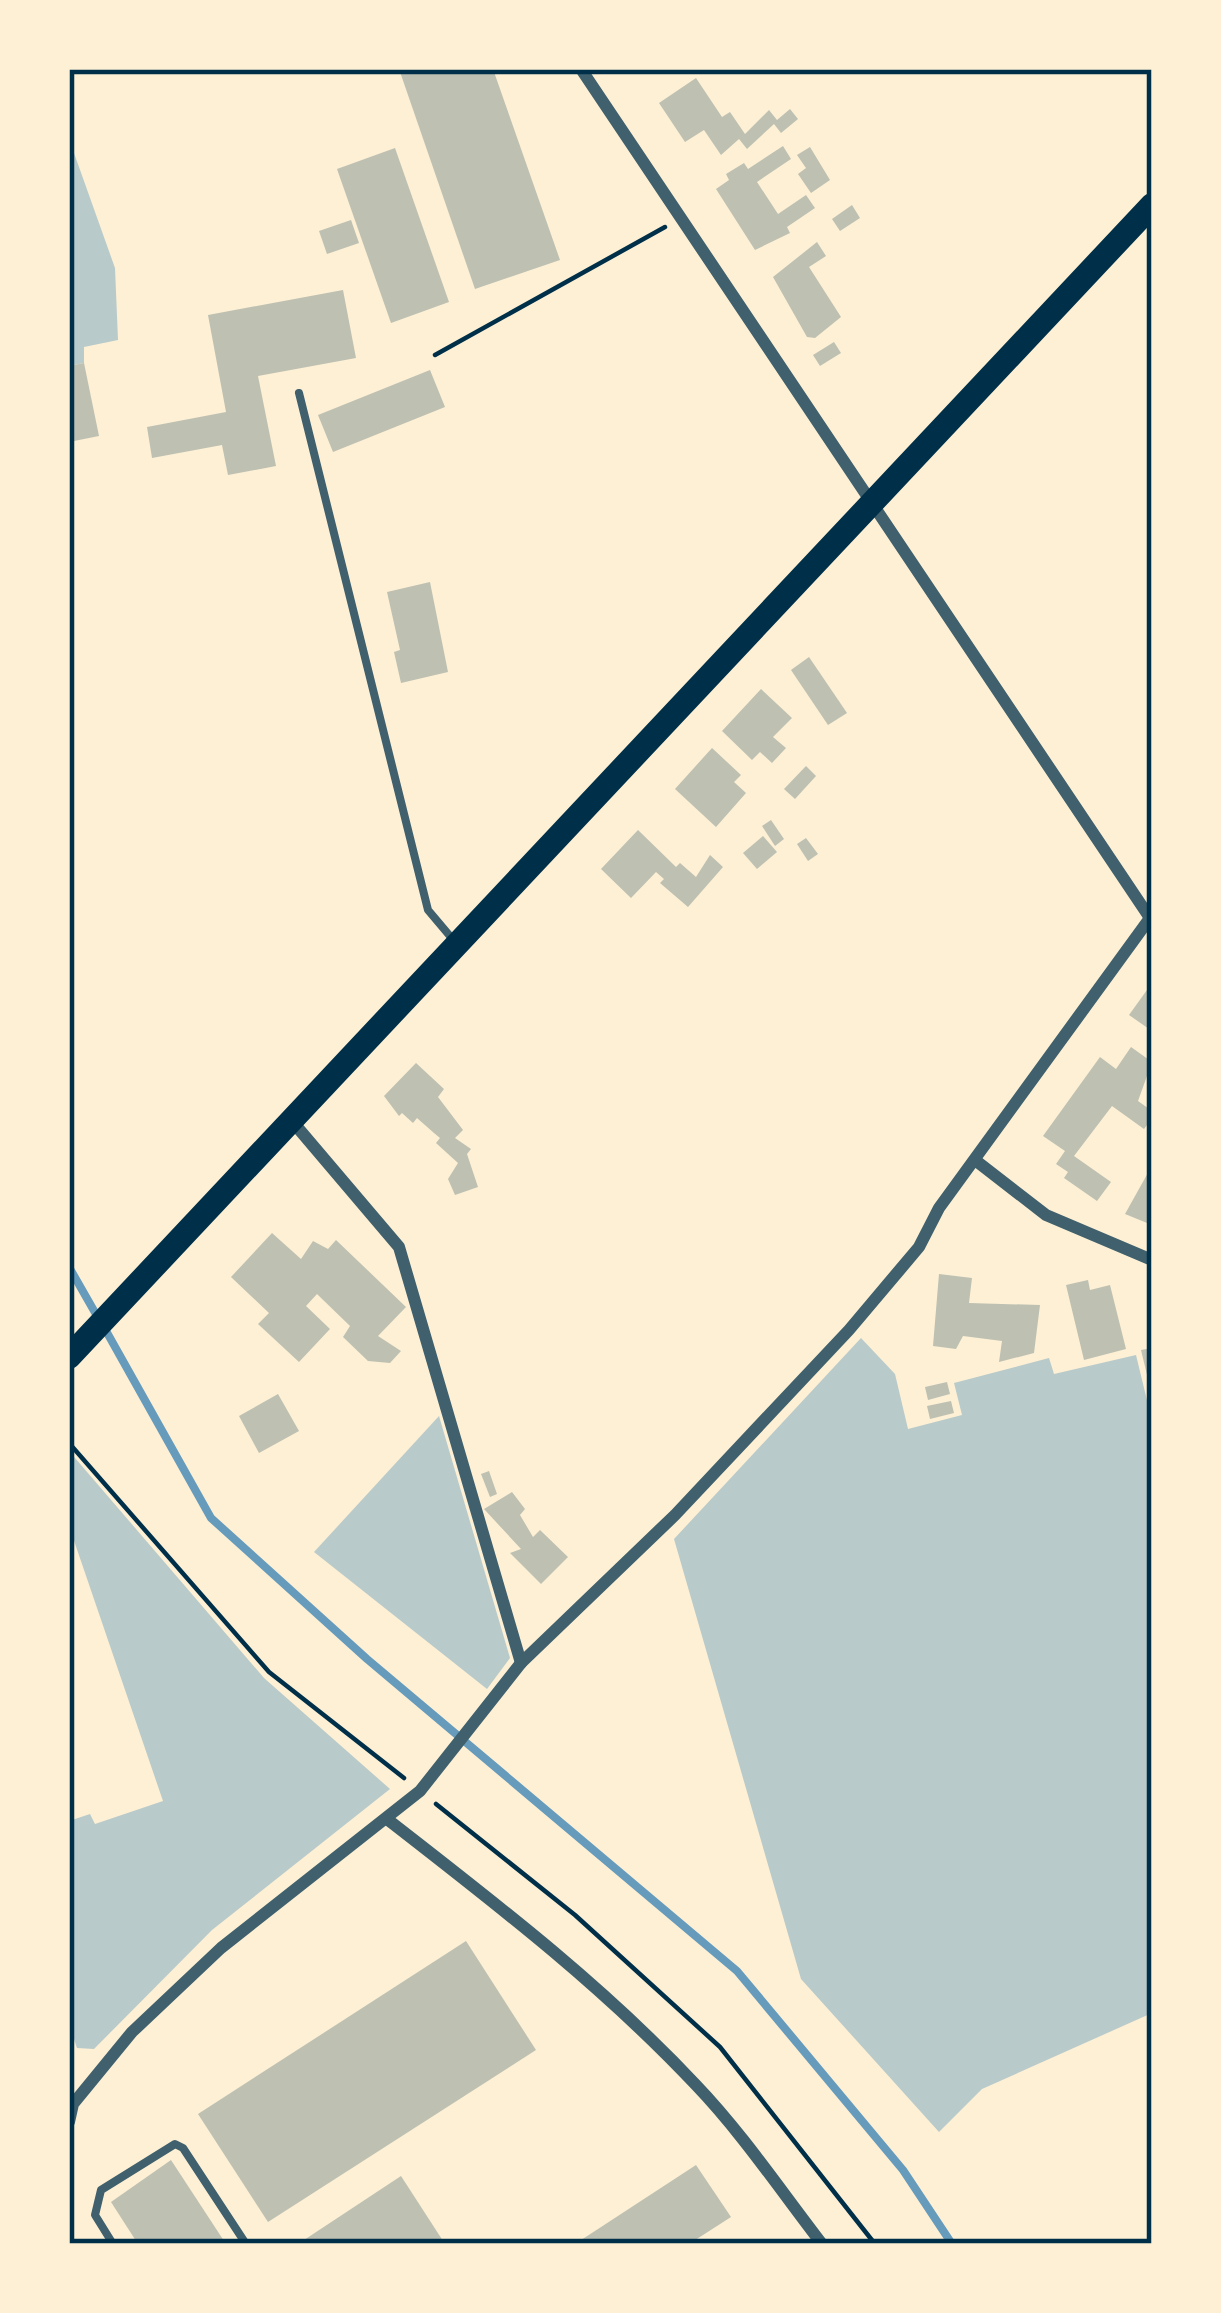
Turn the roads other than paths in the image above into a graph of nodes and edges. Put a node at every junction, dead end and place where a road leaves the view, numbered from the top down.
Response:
1 (581, 69) edge
2 (1152, 205) edge
3 (299, 393) dead end
4 (872, 503) junction
5 (1151, 918) edge
6 (457, 944) junction
7 (291, 1120) junction
8 (974, 1160) junction
9 (1152, 1260) edge
10 (69, 1357) edge
11 (521, 1664) junction
12 (387, 1819) junction
13 (69, 2122) edge
14 (113, 2244) edge
15 (246, 2244) edge
16 (822, 2244) edge

1 - 4 street
2 - 4 main road
3 - 6 lane
4 - 5 street
4 - 6 main road
5 - 8 street
6 - 7 main road
7 - 10 main road
7 - 11 street
8 - 9 street
8 - 11 street
11 - 12 street
12 - 13 street
12 - 16 street
14 - 15 lane

